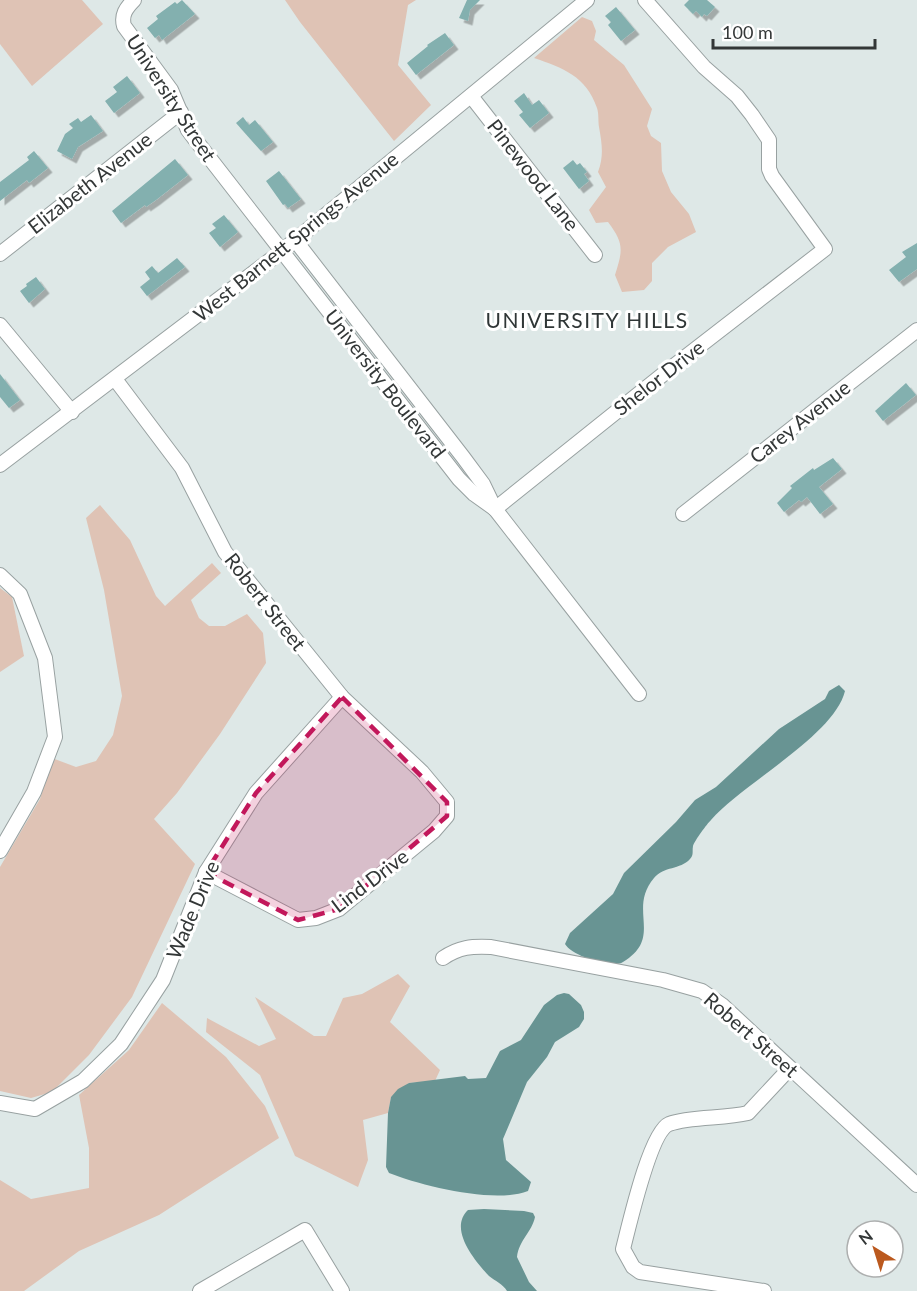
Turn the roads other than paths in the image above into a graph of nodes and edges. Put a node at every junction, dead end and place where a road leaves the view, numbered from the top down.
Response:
1 (134, 0) edge
2 (587, 0) edge
3 (645, 0) edge
4 (471, 96) junction
5 (181, 112) junction
6 (295, 240) junction
7 (282, 251) junction
8 (0, 254) edge
9 (595, 255) dead end
10 (0, 325) edge
11 (917, 330) edge
12 (115, 379) junction
13 (72, 412) junction
14 (0, 465) edge
15 (495, 509) junction
16 (683, 514) dead end
17 (0, 575) edge
18 (639, 694) dead end
19 (342, 697) junction
20 (447, 802) joint
21 (0, 851) edge
22 (206, 872) junction
23 (443, 958) dead end
24 (790, 1068) junction
25 (0, 1103) edge
26 (917, 1185) edge
27 (200, 1291) edge
28 (342, 1291) edge
29 (765, 1291) edge

1 - 5 street, University Street
2 - 4 street, West Barnett Springs Avenue
3 - 15 street, Shelor Drive
4 - 6 street, West Barnett Springs Avenue
4 - 9 street, Pinewood Lane
5 - 7 street, University Street
5 - 8 street, Elizabeth Avenue
6 - 7 street, West Barnett Springs Avenue
6 - 15 street, University Boulevard
7 - 12 street, West Barnett Springs Avenue
7 - 15 street, University Boulevard
10 - 13 street
11 - 16 street, Carey Avenue
12 - 13 street, West Barnett Springs Avenue
12 - 19 street, Robert Street
13 - 14 street, West Barnett Springs Avenue
15 - 18 street, University Boulevard
17 - 21 street
19 - 20 street, Robert Street
19 - 22 street, Wade Drive
20 - 22 street, Lind Drive
22 - 25 street, Wade Drive
23 - 24 street, Robert Street
24 - 26 street, Robert Street
24 - 29 street
27 - 28 street

